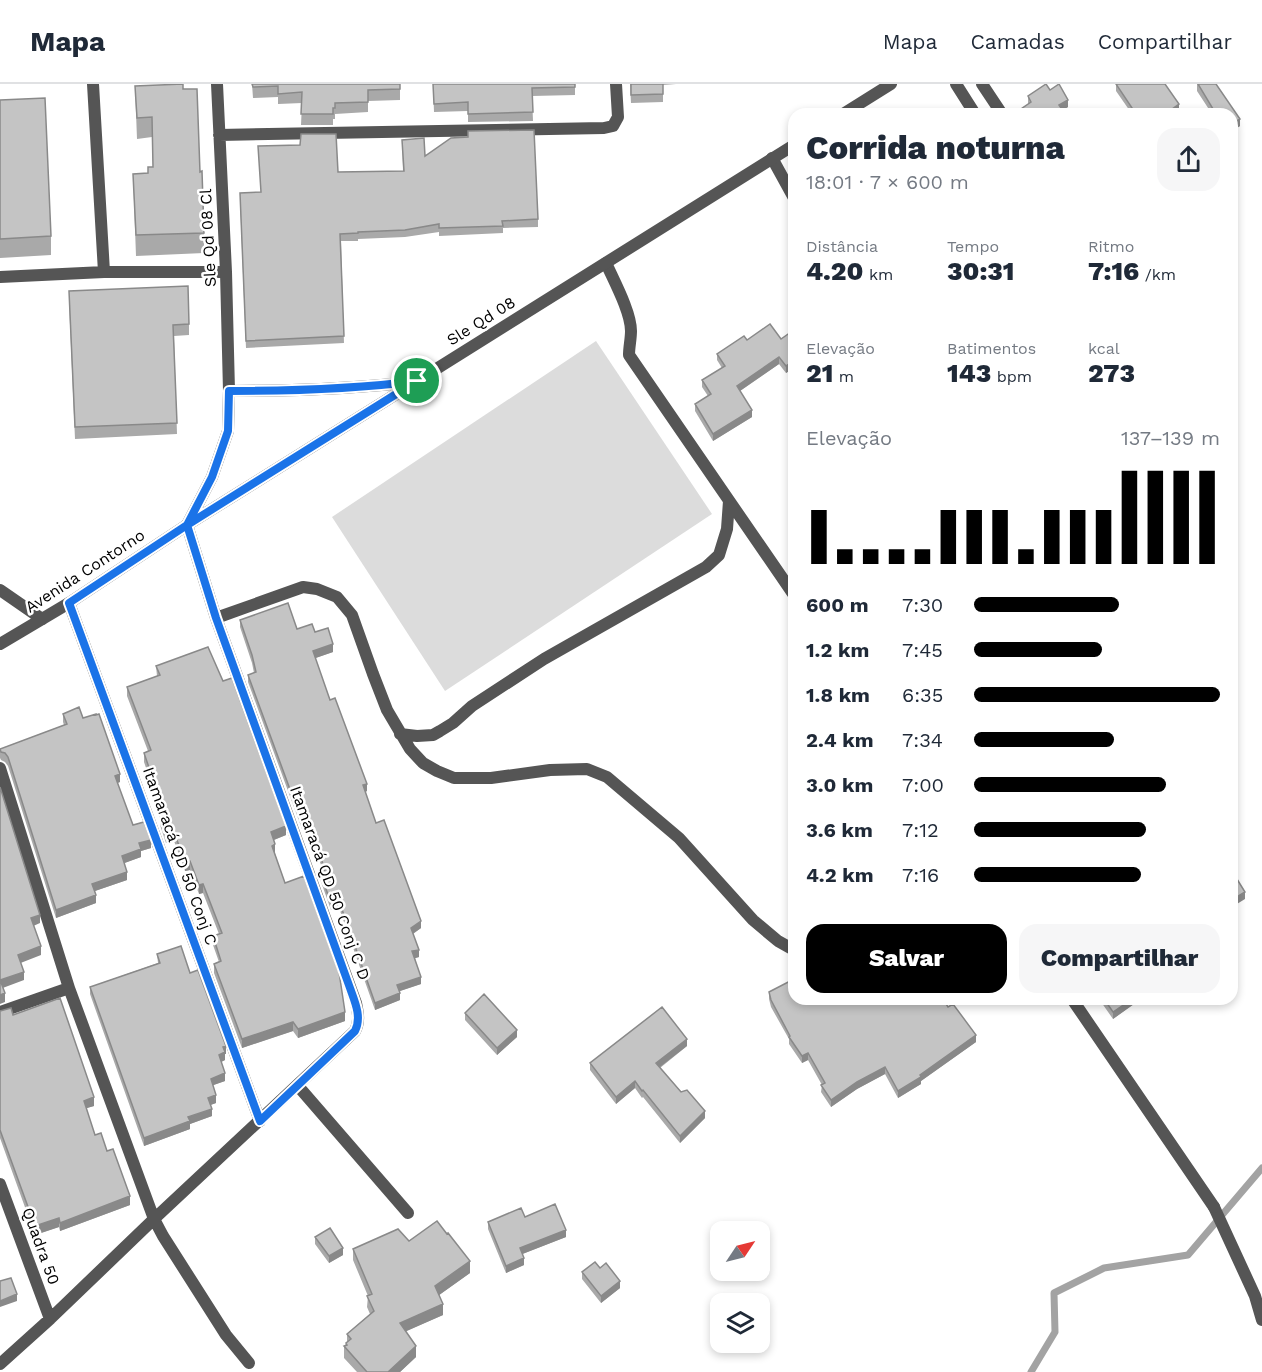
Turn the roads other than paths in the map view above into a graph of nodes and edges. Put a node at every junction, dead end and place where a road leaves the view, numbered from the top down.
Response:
1 (93, 84) edge
2 (218, 84) edge
3 (616, 84) edge
4 (891, 84) edge
5 (956, 84) edge
6 (982, 84) edge
7 (853, 108) edge
8 (971, 108) edge
9 (998, 108) edge
10 (219, 135) junction
11 (788, 149) edge
12 (772, 158) junction
13 (788, 187) edge
14 (606, 263) junction
15 (104, 272) junction
16 (226, 272) junction
17 (0, 277) edge
18 (417, 381) junction
19 (229, 391) junction
20 (729, 501) junction
21 (187, 525) junction
22 (788, 586) edge
23 (0, 590) edge
24 (69, 603) junction
25 (216, 618) junction
26 (42, 619) junction
27 (0, 644) edge
28 (400, 734) junction
29 (0, 768) edge
30 (788, 947) edge
31 (69, 988) junction
32 (1076, 1005) edge
33 (0, 1011) edge
34 (298, 1086) junction
35 (260, 1121) junction
36 (0, 1184) edge
37 (408, 1213) dead end
38 (154, 1219) junction
39 (50, 1319) junction
40 (1262, 1320) edge
41 (249, 1363) dead end
42 (0, 1364) edge

1 - 15 street
2 - 10 street, Sle Qd 08 Cl
3 - 10 street
4 - 7 street
5 - 8 street
6 - 9 street
10 - 16 street, Sle Qd 08 Cl
11 - 12 street, Sle Qd 08
12 - 13 street
12 - 14 street, Sle Qd 08
14 - 18 street, Sle Qd 08
14 - 20 street
15 - 16 street
15 - 17 street
16 - 19 street, Sle Qd 08 Cl
18 - 19 street
18 - 21 street, Sle Qd 08
19 - 21 street, Sle Qd 08 Cl
20 - 22 street
20 - 28 street
21 - 24 street, Avenida Contorno
21 - 25 street, Itamaracá QD 50 Conj C D
23 - 26 street
24 - 26 street, Avenida Contorno
24 - 35 street, Itamaracá QD 50 Conj C
25 - 28 street
25 - 34 street, Itamaracá QD 50 Conj C D
26 - 27 street, Avenida Contorno
28 - 30 street
29 - 31 street
31 - 33 street
31 - 38 street
32 - 40 street
34 - 35 street, Itamaracá QD 50 Conj C D
34 - 37 street
35 - 38 street, Itamaracá QD 50 Conj C D
36 - 39 street, Quadra 50
38 - 39 street, Itamaracá QD 50 Conj C D
38 - 41 street
39 - 42 street, Itamaracá QD 50 Conj C D

